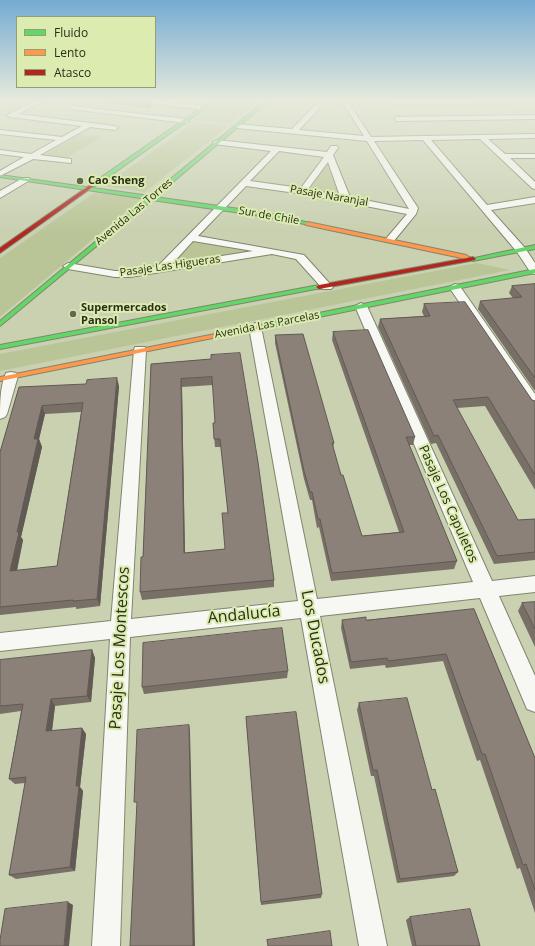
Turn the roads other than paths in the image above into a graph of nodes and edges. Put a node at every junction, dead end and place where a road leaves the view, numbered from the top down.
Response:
1 (53, 144) edge
2 (153, 144) edge
3 (214, 144) edge
4 (235, 144) edge
5 (337, 144) edge
6 (371, 144) edge
7 (431, 144) edge
8 (490, 144) edge
9 (276, 149) junction
10 (0, 152) edge
11 (329, 155) junction
12 (32, 156) junction
13 (503, 156) junction
14 (535, 156) edge
15 (68, 161) dead end
16 (0, 175) edge
17 (26, 180) junction
18 (244, 183) junction
19 (535, 186) edge
20 (90, 189) junction
21 (302, 191) junction
22 (0, 195) edge
23 (151, 198) junction
24 (346, 199) junction
25 (535, 200) edge
26 (220, 208) junction
27 (485, 208) junction
28 (413, 212) junction
29 (191, 238) junction
30 (390, 240) junction
31 (535, 248) edge
32 (521, 250) junction
33 (0, 251) edge
34 (272, 251) junction
35 (474, 259) junction
36 (497, 264) dead end
37 (68, 266) junction
38 (510, 267) dead end
39 (161, 269) junction
40 (535, 271) edge
41 (326, 287) junction
42 (455, 288) junction
43 (361, 306) junction
44 (0, 324) edge
45 (255, 328) junction
46 (0, 347) edge
47 (140, 350) junction
48 (6, 377) edge
49 (535, 404) edge
50 (0, 414) edge
51 (535, 584) edge
52 (486, 590) junction
53 (310, 608) junction
54 (121, 629) junction
55 (0, 642) edge
56 (535, 701) edge
57 (106, 946) edge
58 (373, 946) edge

1 - 12 street
2 - 20 street
3 - 23 street, Avenida Las Torres
4 - 9 street
5 - 11 street
6 - 28 street
7 - 27 street
8 - 13 street
9 - 11 street
9 - 18 street
10 - 12 street
11 - 21 street
11 - 24 street
12 - 15 street
12 - 16 street
13 - 14 street
13 - 19 street
16 - 17 street, Sur de Chile
17 - 20 street, Sur de Chile
17 - 22 street
18 - 21 street, Pasaje Naranjal
18 - 26 street
20 - 23 street, Sur de Chile
20 - 33 street
21 - 24 street, Pasaje Naranjal
23 - 26 street, Sur de Chile
23 - 37 street, Avenida Las Torres
24 - 28 street, Pasaje Naranjal
25 - 27 street
26 - 29 street
26 - 30 street, Sur de Chile
27 - 32 street
28 - 30 street
29 - 34 street, Pasaje Las Higueras
29 - 39 street
30 - 35 street, Sur de Chile
31 - 32 street
32 - 35 street
32 - 40 street
34 - 39 street, Pasaje Las Higueras
34 - 41 street, Pasaje Las Higueras
35 - 36 street, Sur de Chile
35 - 41 street
37 - 39 street, Pasaje Las Higueras
37 - 44 street, Avenida Las Torres
38 - 40 street
40 - 42 street, Avenida Las Parcelas
41 - 46 street
42 - 43 street, Avenida Las Parcelas
42 - 49 street
43 - 45 street, Avenida Las Parcelas
43 - 52 street, Pasaje Los Capuletos
45 - 47 street, Avenida Las Parcelas
45 - 53 street, Los Ducados
47 - 48 street, Avenida Las Parcelas
47 - 54 street, Pasaje Los Montescos
48 - 50 street
51 - 52 street, Andalucía
52 - 53 street, Andalucía
52 - 56 street, Pasaje Los Capuletos
53 - 54 street, Andalucía
53 - 58 street, Los Ducados
54 - 55 street, Andalucía
54 - 57 street, Pasaje Los Montescos

